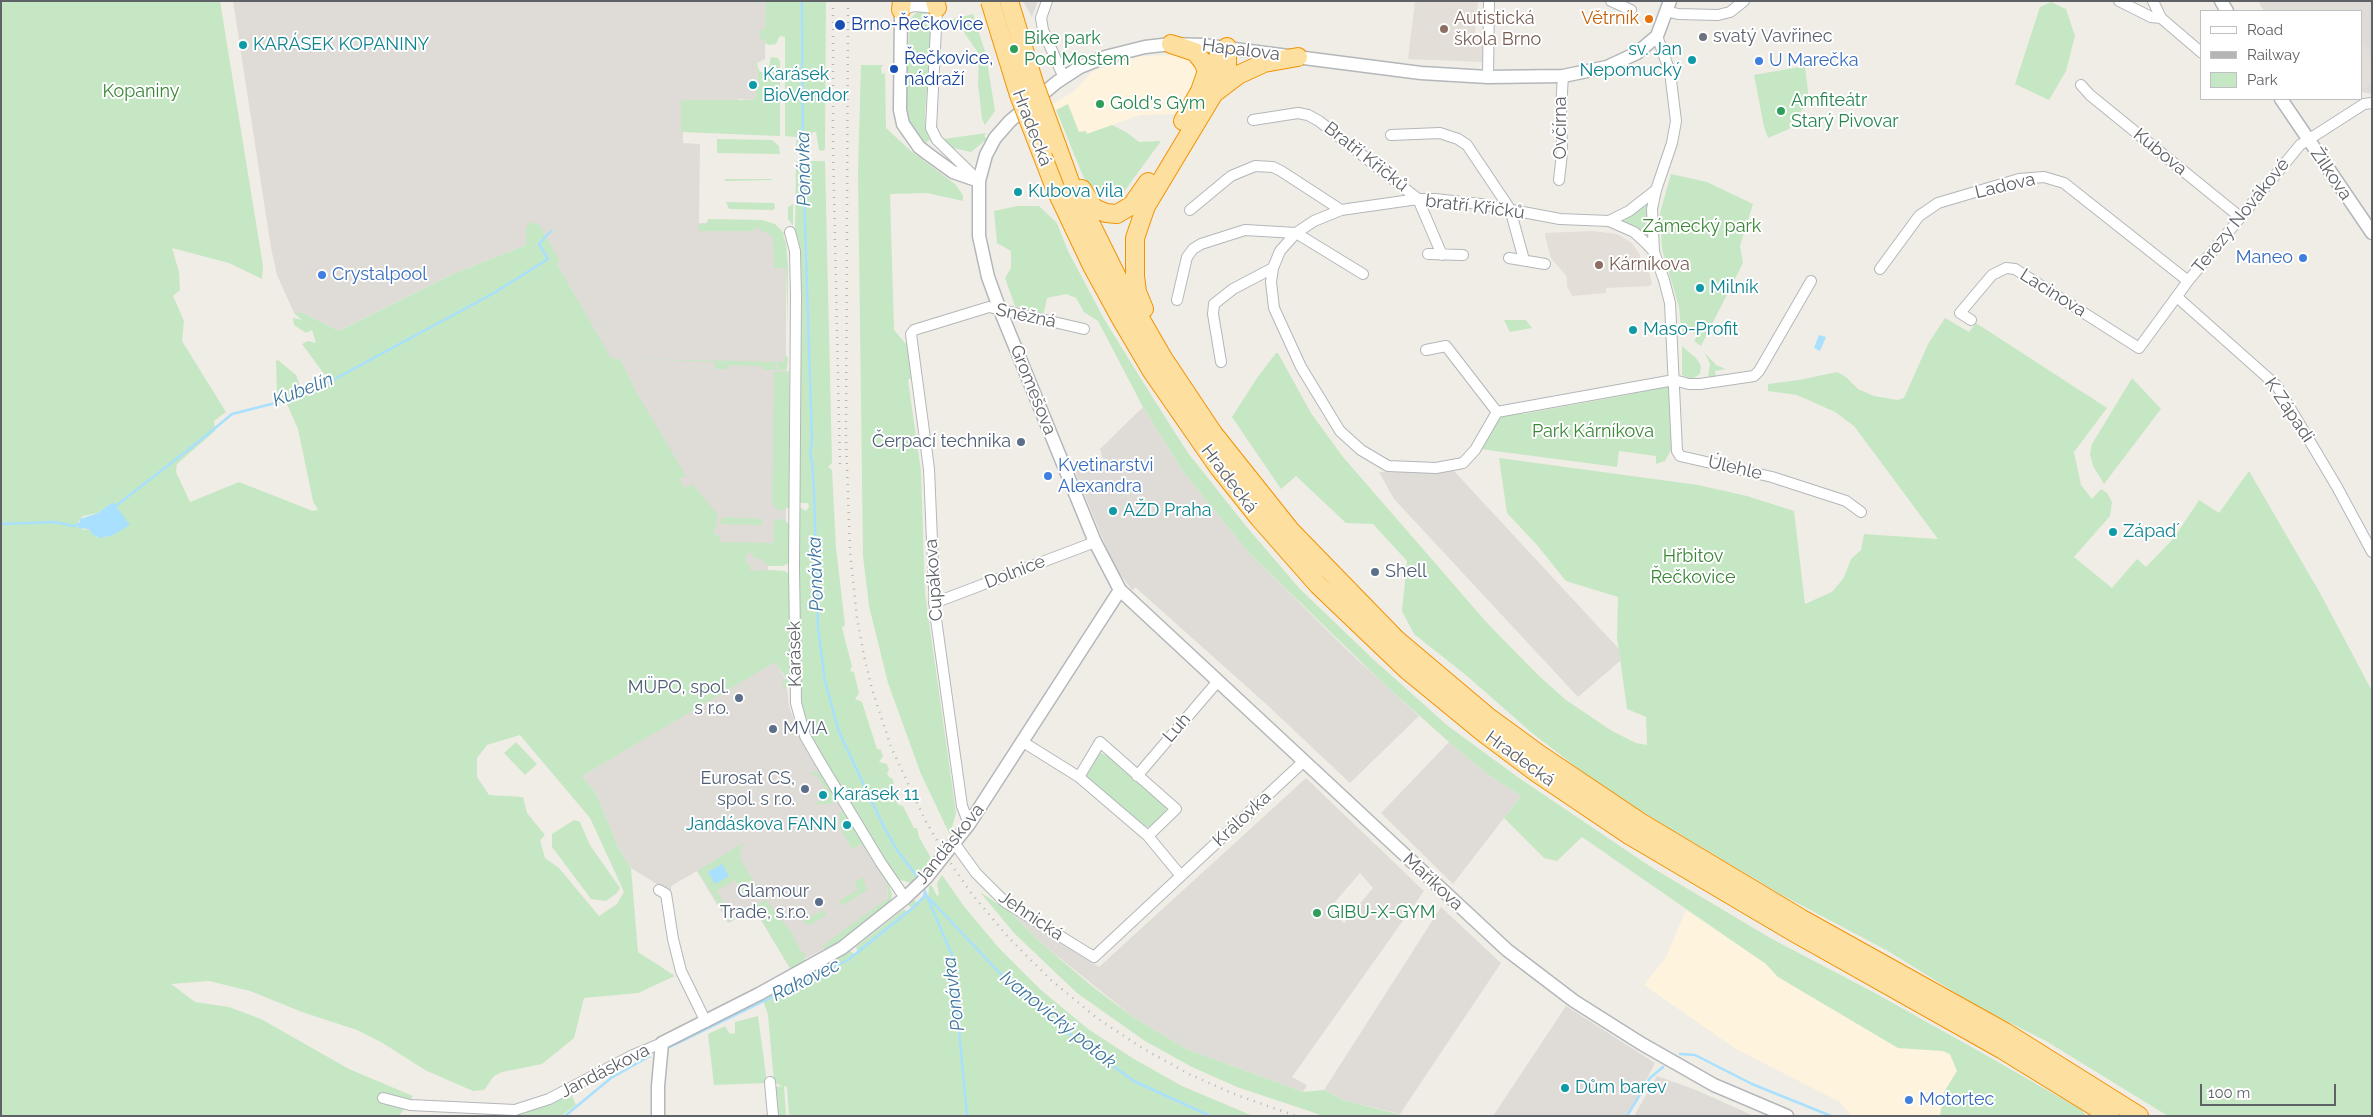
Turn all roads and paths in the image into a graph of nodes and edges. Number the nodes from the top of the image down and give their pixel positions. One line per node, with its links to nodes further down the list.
1 (990, 1): 32 (highway, Hradecká, bridge)
2 (1009, 1): 32 (highway, Hradecká, bridge)
3 (1046, 1): 22 (street)
4 (1489, 1): 21 (street)
5 (1611, 1): 12 (street)
6 (1744, 1): 11 (street)
7 (2119, 1): 13 (street)
8 (2152, 1): 13 (street)
9 (936, 4): 10 (street); 31 (street)
10 (901, 6): 31 (street)
11 (1668, 6): 14 (street)
12 (1631, 10)
13 (2161, 18): 17 (street)
14 (1658, 36): 20 (street, Hapalova); 33 (street)
15 (1171, 44): 16 (street, Hapalova); 19 (highway); 22 (street, Hapalova)
16 (1227, 47): 18 (street, Hapalova); 19 (highway); 24 (highway)
17 (2200, 51)
18 (1298, 57): 21 (street, Hapalova); 24 (highway)
19 (1207, 71): 32 (highway)
20 (1563, 76): 21 (street, Hapalova); 30 (street, Ovčírna)
21 (1488, 77)
22 (1064, 78): 31 (street, Hapalova)
23 (2081, 85): 38 (street, Kubova)
24 (1214, 92): 62 (highway)
25 (2281, 100): 29 (street)
26 (2372, 103): 29 (street, Terezy Novákové)
27 (1253, 120): 34 (street, Bratří Křičků)
28 (1391, 135): 35 (street, Bratří Křičků)
29 (2308, 140): 38 (street, Terezy Novákové); 42 (street, Žilkova)
30 (1559, 180)
31 (979, 181): 57 (street, Gromešova)
32 (1068, 183): 62 (highway, Hradecká); 86 (highway, Hradecká)
33 (1656, 190): 39 (street); 43 (street)
34 (1418, 199): 35 (street, bratří Křičků); 37 (street, bratří Křičků); 45 (street, Bratří Křičků)
35 (1510, 209): 39 (street, bratří Křičků); 48 (street, Bratří Křičků)
36 (1190, 210): 37 (street)
37 (1341, 210): 41 (street, bratří Křičků)
38 (2240, 217): 54 (street, Terezy Novákové)
39 (1608, 220): 43 (street)
40 (790, 232): 81 (street, Karásek)
41 (1296, 232): 50 (street, bratří Křičků); 52 (street); 56 (street)
42 (2372, 233)
43 (1654, 252): 64 (street)
44 (1428, 254): 45 (street)
45 (1442, 255): 46 (street)
46 (1463, 255)
47 (1509, 258): 48 (street)
48 (1524, 260): 49 (street)
49 (1545, 264)
50 (1273, 268): 63 (street); 65 (street, bratří Křičků)
51 (1880, 269): 54 (street, Ladova)
52 (1363, 274)
53 (1811, 281): 64 (street)
54 (2188, 281): 55 (street, Terezy Novákové)
55 (2177, 297): 58 (street, Lacinova); 68 (street, K Západi)
56 (1177, 300)
57 (1000, 310): 59 (street, Sněžná); 60 (street, Sněžná); 67 (street, Gromešova)
58 (1970, 320)
59 (1084, 329)
60 (911, 334): 70 (street, Cupákova)
61 (1426, 350): 65 (street)
62 (1163, 358): 93 (highway, Hradecká)
63 (1221, 362)
64 (1674, 380): 65 (street); 66 (street, Úlehle)
65 (1497, 412)
66 (1861, 512)
67 (1095, 542): 69 (street, Gromešova); 70 (street, Dolnice)
68 (2372, 552)
69 (1120, 590): 71 (street, Maříkova); 72 (street, Jandáskova)
70 (934, 603): 76 (street, Cupákova)
71 (1218, 681): 73 (street, Maříkova); 74 (street, Luh)
72 (1023, 742): 75 (street); 76 (street, Jandáskova)
73 (1303, 762): 79 (street, Královka); 90 (street, Maříkova)
74 (1137, 776): 75 (street); 77 (street)
75 (1079, 777): 77 (street)
76 (969, 824): 78 (street, Jandáskova)
77 (1148, 836): 79 (street)
78 (955, 844): 81 (street, Jandáskova); 82 (street, Jehnická)
79 (1181, 876): 82 (street, Královka)
80 (660, 890): 83 (street)
81 (905, 898): 83 (street, Jandáskova)
82 (1094, 958)
83 (706, 1022): 84 (street, Jandáskova)
84 (662, 1043): 87 (street, Jandáskova); 88 (street)
85 (770, 1082): 89 (street)
86 (2066, 1088): 91 (highway); 92 (highway)
87 (383, 1098)
88 (658, 1116)
89 (773, 1116)
90 (1787, 1116)
91 (2097, 1116)
92 (2110, 1116)
93 (2139, 1116)

